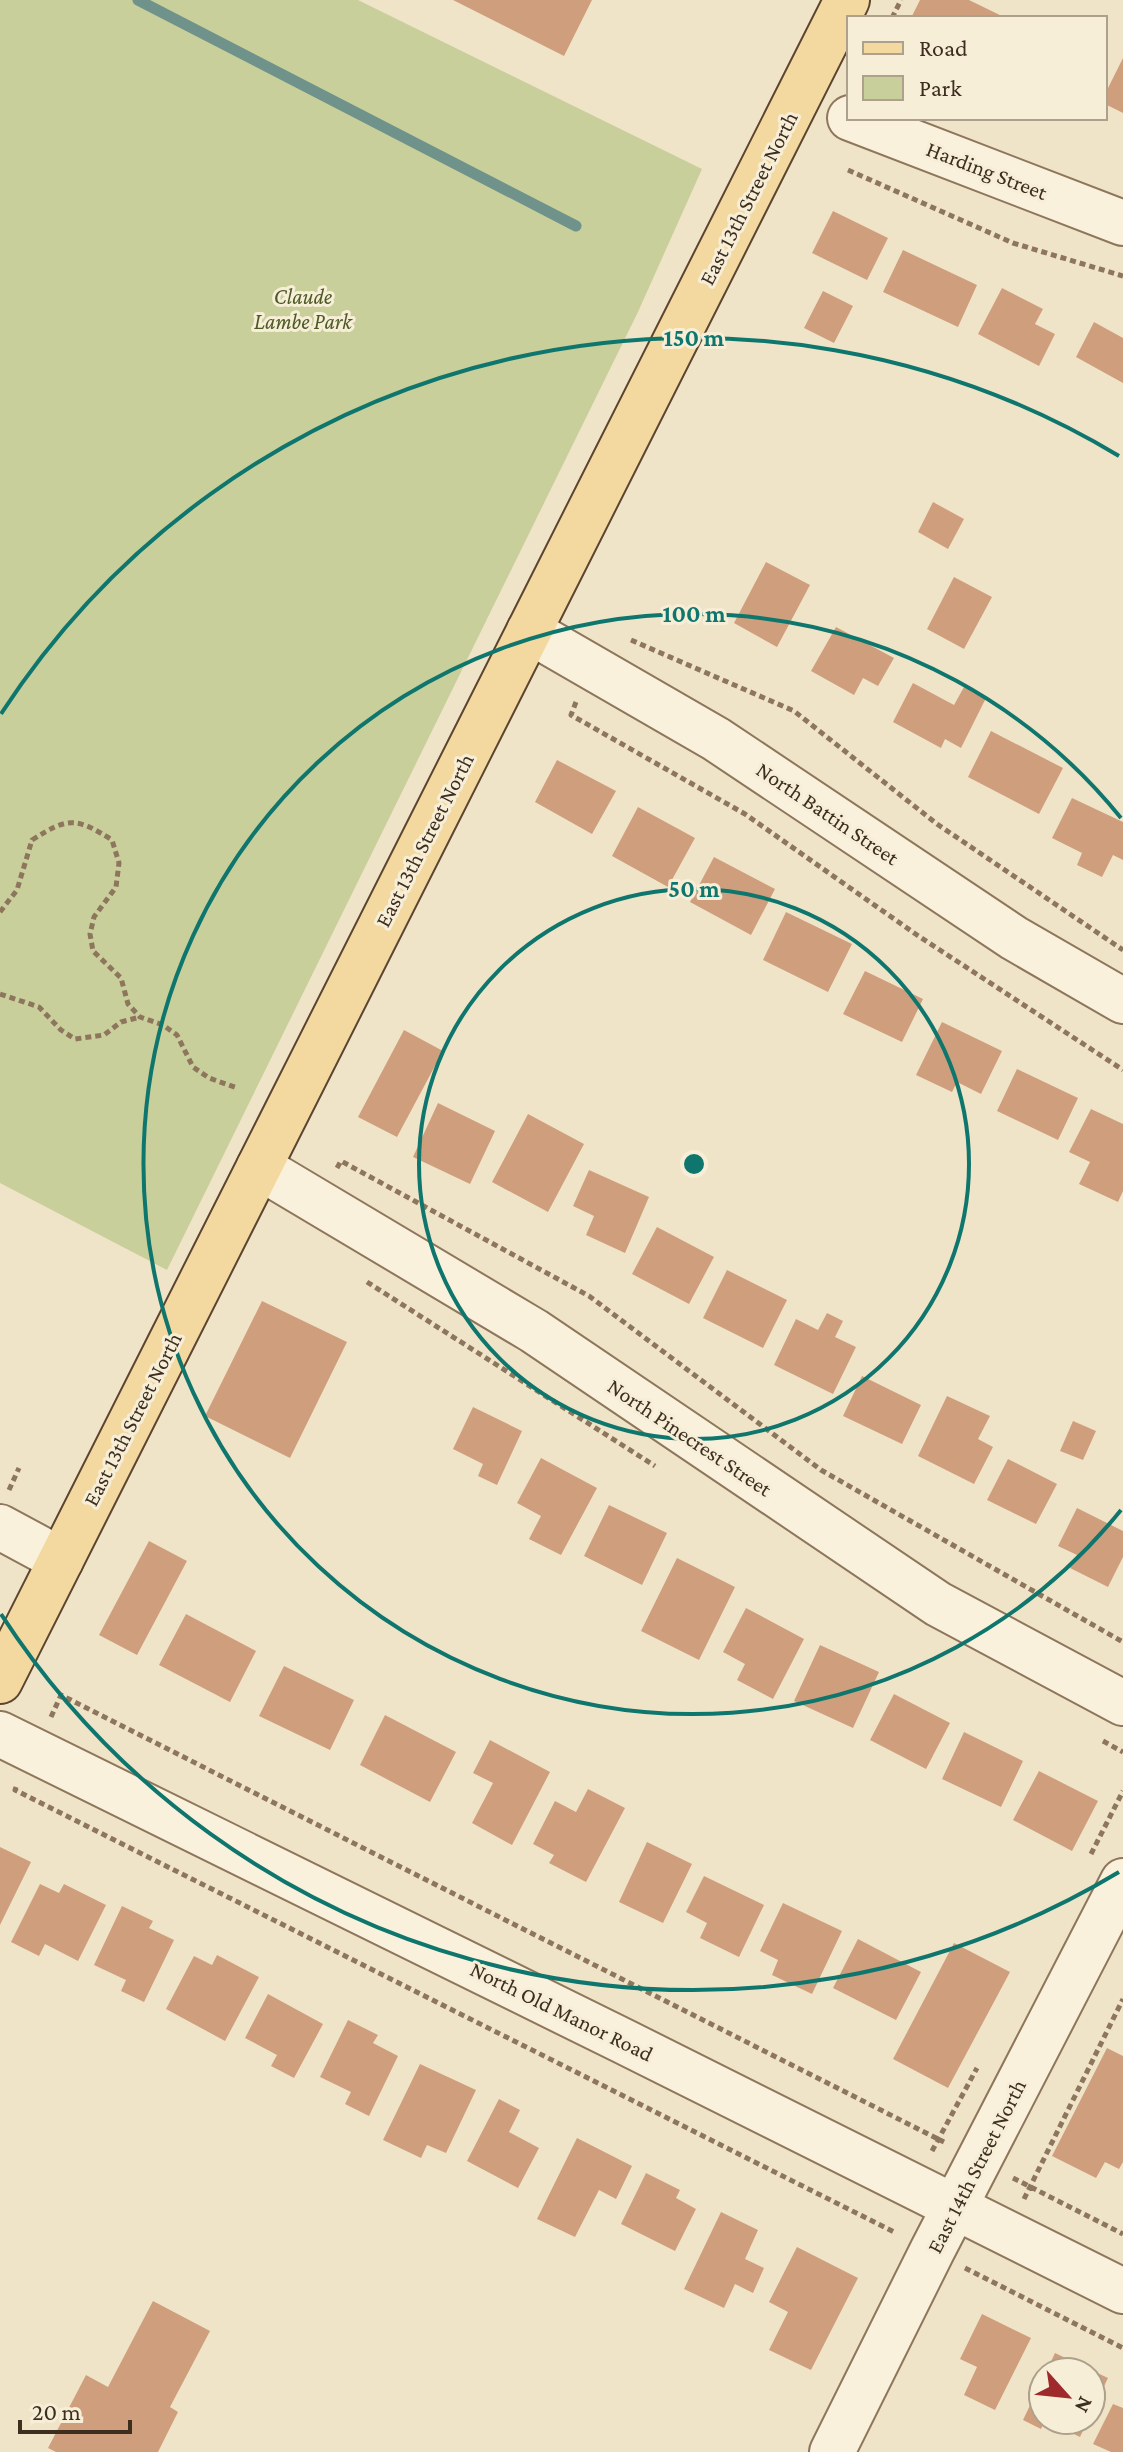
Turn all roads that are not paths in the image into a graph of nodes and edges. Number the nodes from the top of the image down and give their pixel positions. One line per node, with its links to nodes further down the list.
1 (847, 0): 2 (main road, East 13th Street North)
2 (798, 98): 3 (street, Harding Street); 6 (main road, East 13th Street North)
3 (847, 117)
4 (855, 120): 5 (street, Harding Street)
5 (1123, 223)
6 (529, 631): 7 (street, North Battin Street); 8 (main road, East 13th Street North)
7 (1123, 1001)
8 (259, 1167): 10 (main road, East 13th Street North); 12 (street, North Pinecrest Street)
9 (0, 1527): 10 (street)
10 (61, 1560): 11 (main road, East 13th Street North)
11 (0, 1681)
12 (1123, 1703)
13 (0, 1734): 15 (street, North Old Manor Road)
14 (1123, 1881): 15 (street, East 14th Street North)
15 (955, 2207): 16 (street, North Old Manor Road); 17 (street, East 14th Street North)
16 (1123, 2291)
17 (832, 2452)

